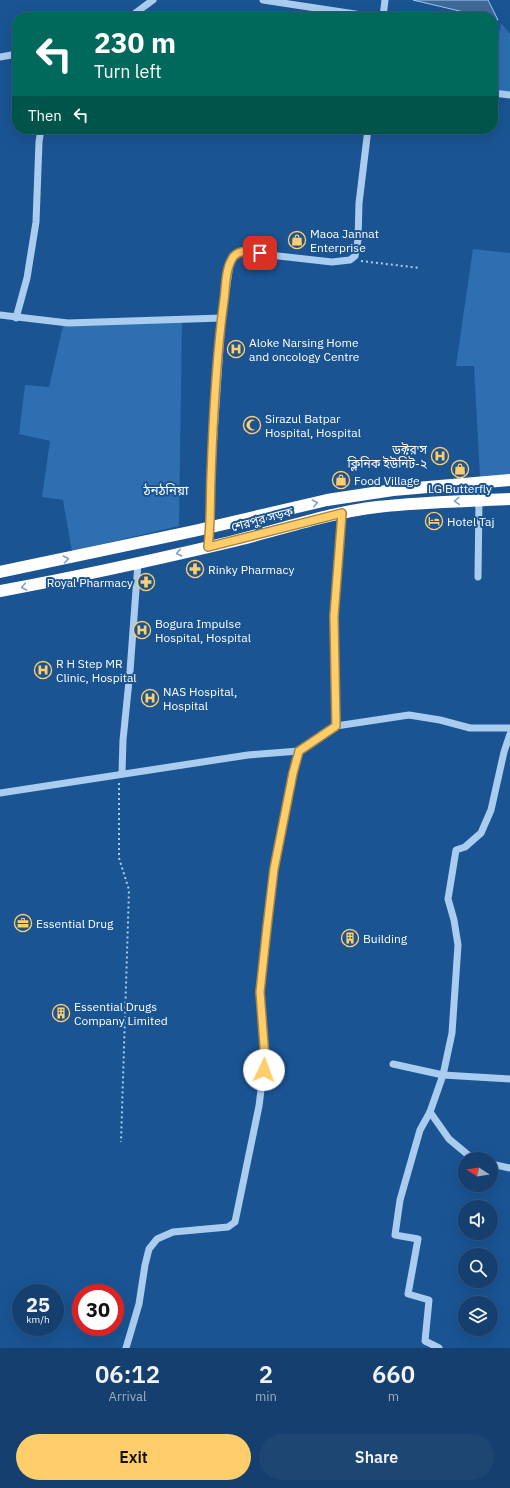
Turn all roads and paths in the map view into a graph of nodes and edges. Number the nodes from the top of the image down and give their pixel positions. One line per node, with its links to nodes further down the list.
1 (153, 0): 4 (street)
2 (263, 0): 5 (street)
3 (385, 0): 6 (street)
4 (137, 12)
5 (342, 12)
6 (384, 12)
7 (12, 55): 8 (street)
8 (0, 57)
9 (498, 94): 10 (street)
10 (510, 95)
11 (40, 134): 16 (street)
12 (367, 134): 13 (street)
13 (350, 260): 14 (path); 17 (street)
14 (420, 268)
15 (0, 315): 16 (street)
16 (16, 318): 17 (street)
17 (222, 318): 22 (street)
18 (510, 480): 22 (highway, শেরপুর সড়ক, one-way to 18)
19 (510, 499): 20 (highway, শেরপুর সড়ক)
20 (479, 500): 21 (highway, শেরপুর সড়ক, one-way to 21); 26 (street)
21 (342, 513): 23 (highway, শেরপুর সড়ক); 28 (street)
22 (210, 527): 23 (street); 25 (highway, শেরপুর সড়ক, one-way to 22)
23 (208, 547): 24 (highway, শেরপুর সড়ক, one-way to 24)
24 (138, 563): 27 (highway, শেরপুর সড়ক, one-way to 27); 32 (street)
25 (0, 572)
26 (478, 577)
27 (0, 591)
28 (336, 726): 29 (street); 31 (street)
29 (510, 728)
30 (510, 734): 35 (street)
31 (299, 751): 32 (street); 42 (street)
32 (120, 774): 33 (street); 38 (path)
33 (0, 793)
34 (393, 1064): 35 (street)
35 (443, 1075): 36 (street); 37 (street)
36 (510, 1079)
37 (430, 1112): 39 (street); 43 (street)
38 (121, 1142)
39 (465, 1152)
40 (498, 1165): 41 (street)
41 (510, 1168)
42 (126, 1348)
43 (439, 1348)

